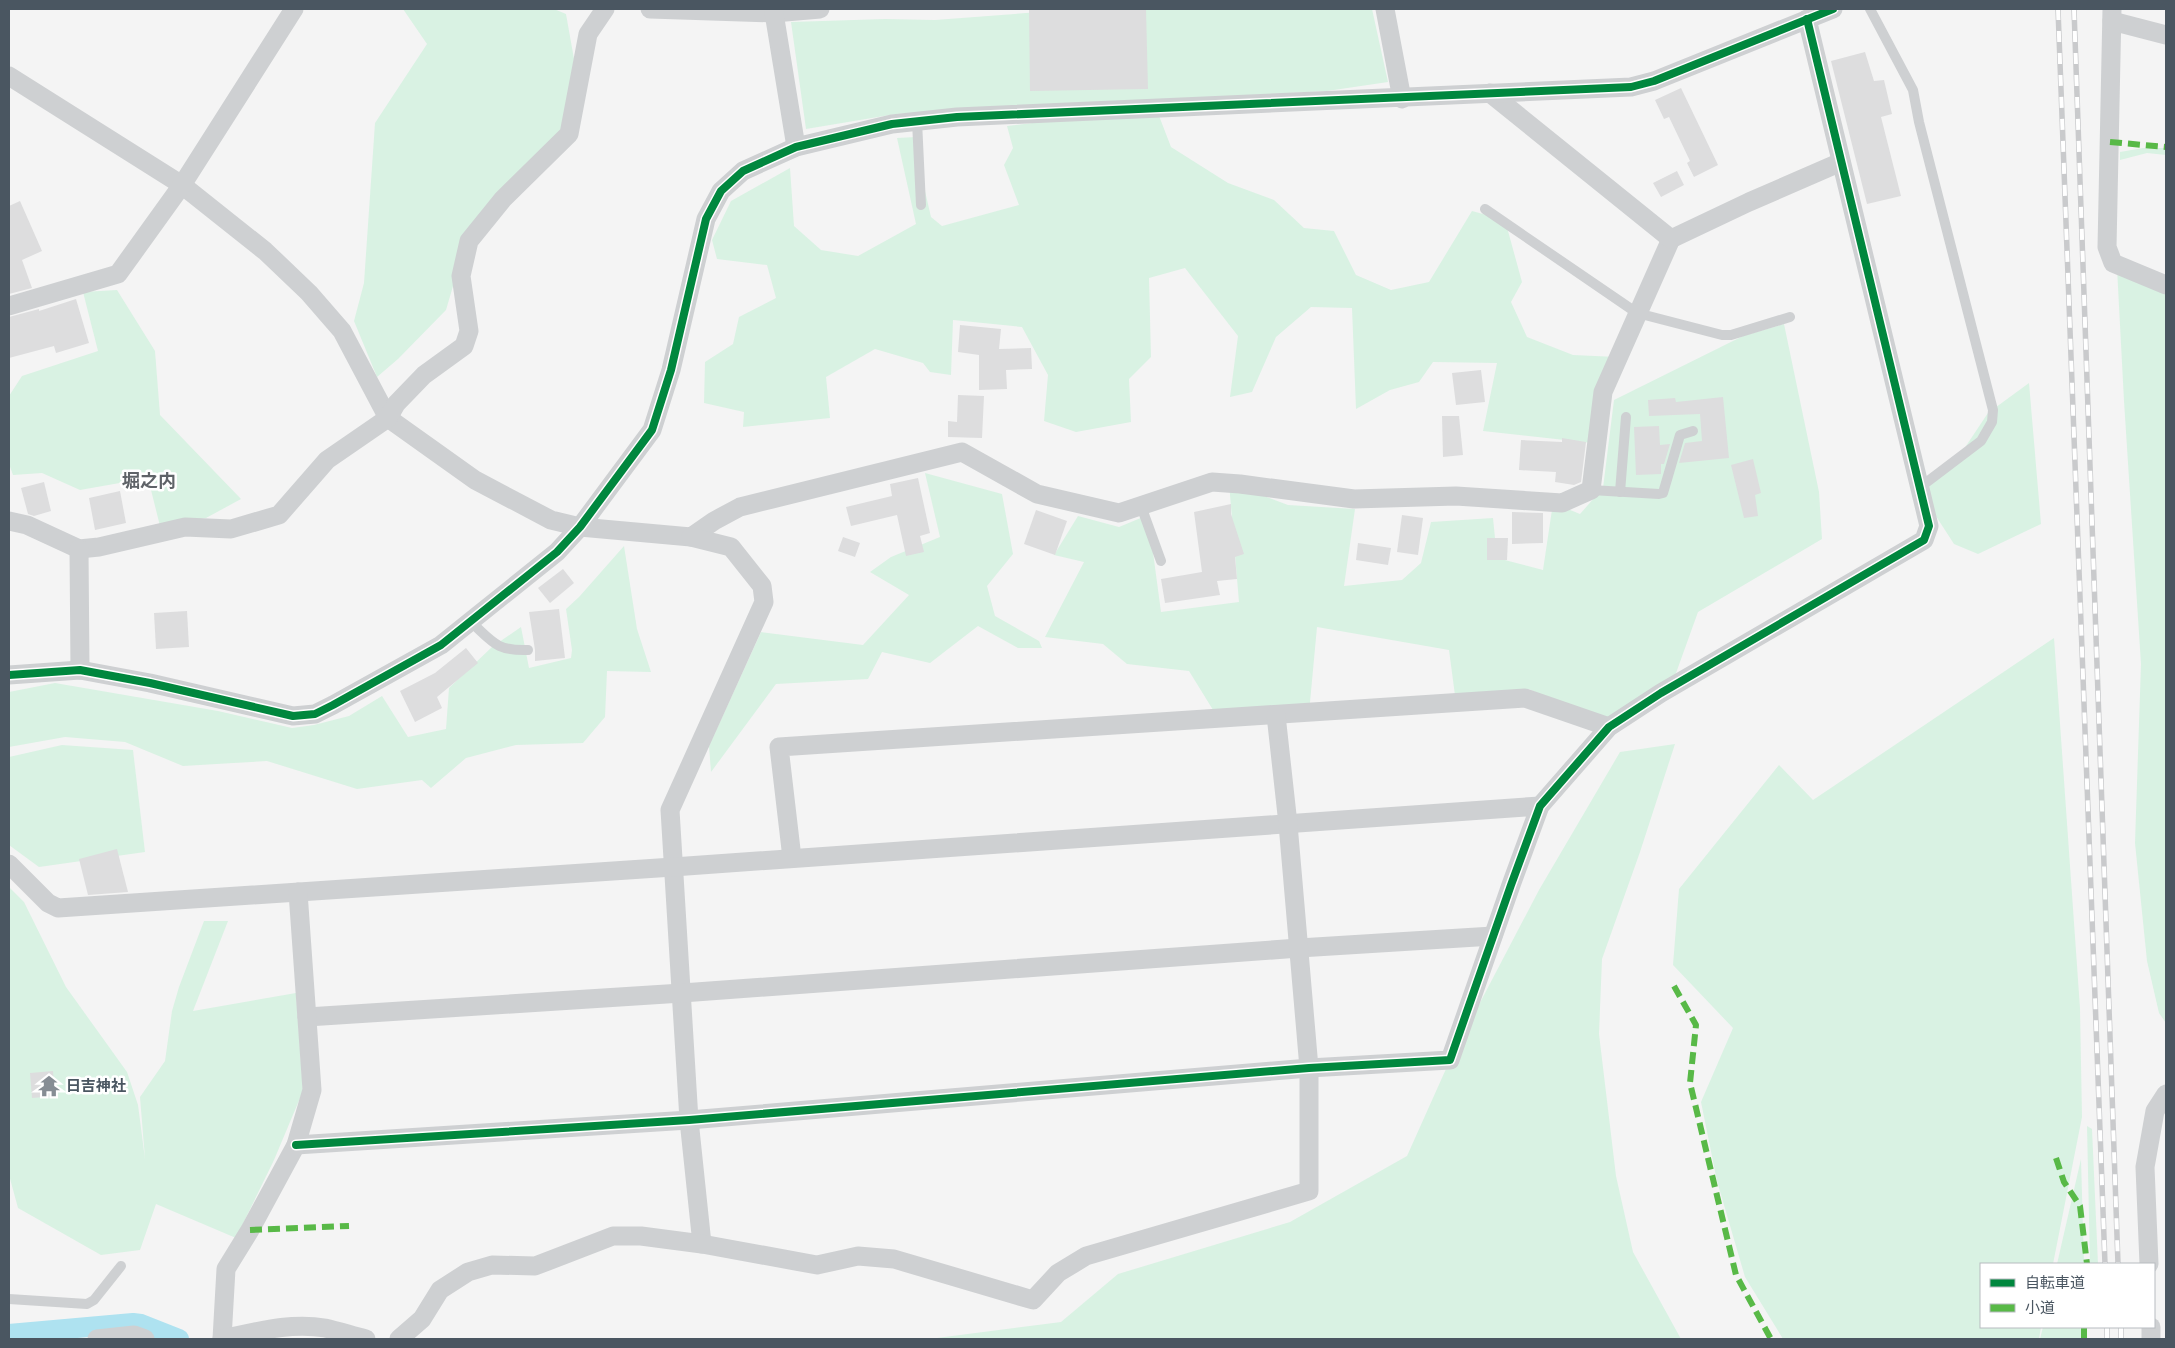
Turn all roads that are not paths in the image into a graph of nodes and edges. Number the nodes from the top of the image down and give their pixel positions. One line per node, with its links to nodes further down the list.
1 (294, 9): 18 (street)
2 (605, 9): 27 (street)
3 (650, 9): 8 (street)
4 (820, 9): 8 (street)
5 (1385, 9): 14 (street)
6 (1833, 9): 10 (street)
7 (1870, 9): 29 (lane)
8 (774, 14): 16 (street)
9 (2112, 15): 11 (street); 22 (street)
10 (1807, 19): 13 (street); 17 (street)
11 (2166, 34)
12 (9, 76): 18 (street)
13 (1490, 93): 14 (street); 21 (street)
14 (1402, 99): 15 (street)
15 (916, 121): 16 (street); 19 (lane)
16 (796, 147): 34 (street)
17 (1841, 162): 21 (street); 29 (street)
18 (182, 185): 23 (street); 27 (street)
19 (921, 205)
20 (1484, 209): 24 (lane)
21 (1671, 239): 24 (street)
22 (2166, 285)
23 (9, 306)
24 (1637, 313): 25 (lane); 30 (street)
25 (1790, 317)
26 (1626, 416): 31 (lane)
27 (388, 418): 34 (street); 36 (street)
28 (1693, 432): 31 (lane)
29 (1919, 488): 43 (street)
30 (1591, 490): 31 (lane); 32 (street)
31 (1620, 492)
32 (1141, 506): 35 (street); 37 (lane)
33 (9, 521): 36 (street)
34 (580, 527): 35 (street); 38 (street)
35 (692, 537): 48 (street)
36 (79, 549): 40 (street)
37 (1161, 561)
38 (471, 622): 39 (lane); 40 (street)
39 (528, 650)
40 (80, 670): 41 (street)
41 (9, 675)
42 (1276, 714): 43 (street); 45 (street); 46 (street)
43 (1609, 727): 44 (street)
44 (1540, 806): 45 (street); 50 (street)
45 (1288, 824): 46 (street); 51 (street)
46 (792, 858): 48 (street)
47 (9, 864): 49 (street)
48 (673, 867): 49 (street); 52 (street)
49 (298, 892): 53 (street)
50 (1493, 936): 51 (street); 54 (street)
51 (1299, 948): 52 (street); 54 (street)
52 (682, 993): 53 (street); 56 (street)
53 (307, 1017): 57 (street)
54 (1309, 1068): 56 (street); 58 (street)
55 (2166, 1094): 59 (street)
56 (689, 1120): 57 (street); 58 (street)
57 (296, 1145): 64 (street)
58 (702, 1244): 66 (street)
59 (2149, 1263)
60 (121, 1266): 61 (lane)
61 (9, 1298)
62 (97, 1339): 63 (street)
63 (145, 1339)
64 (222, 1339): 65 (street)
65 (366, 1339)
66 (399, 1339)

